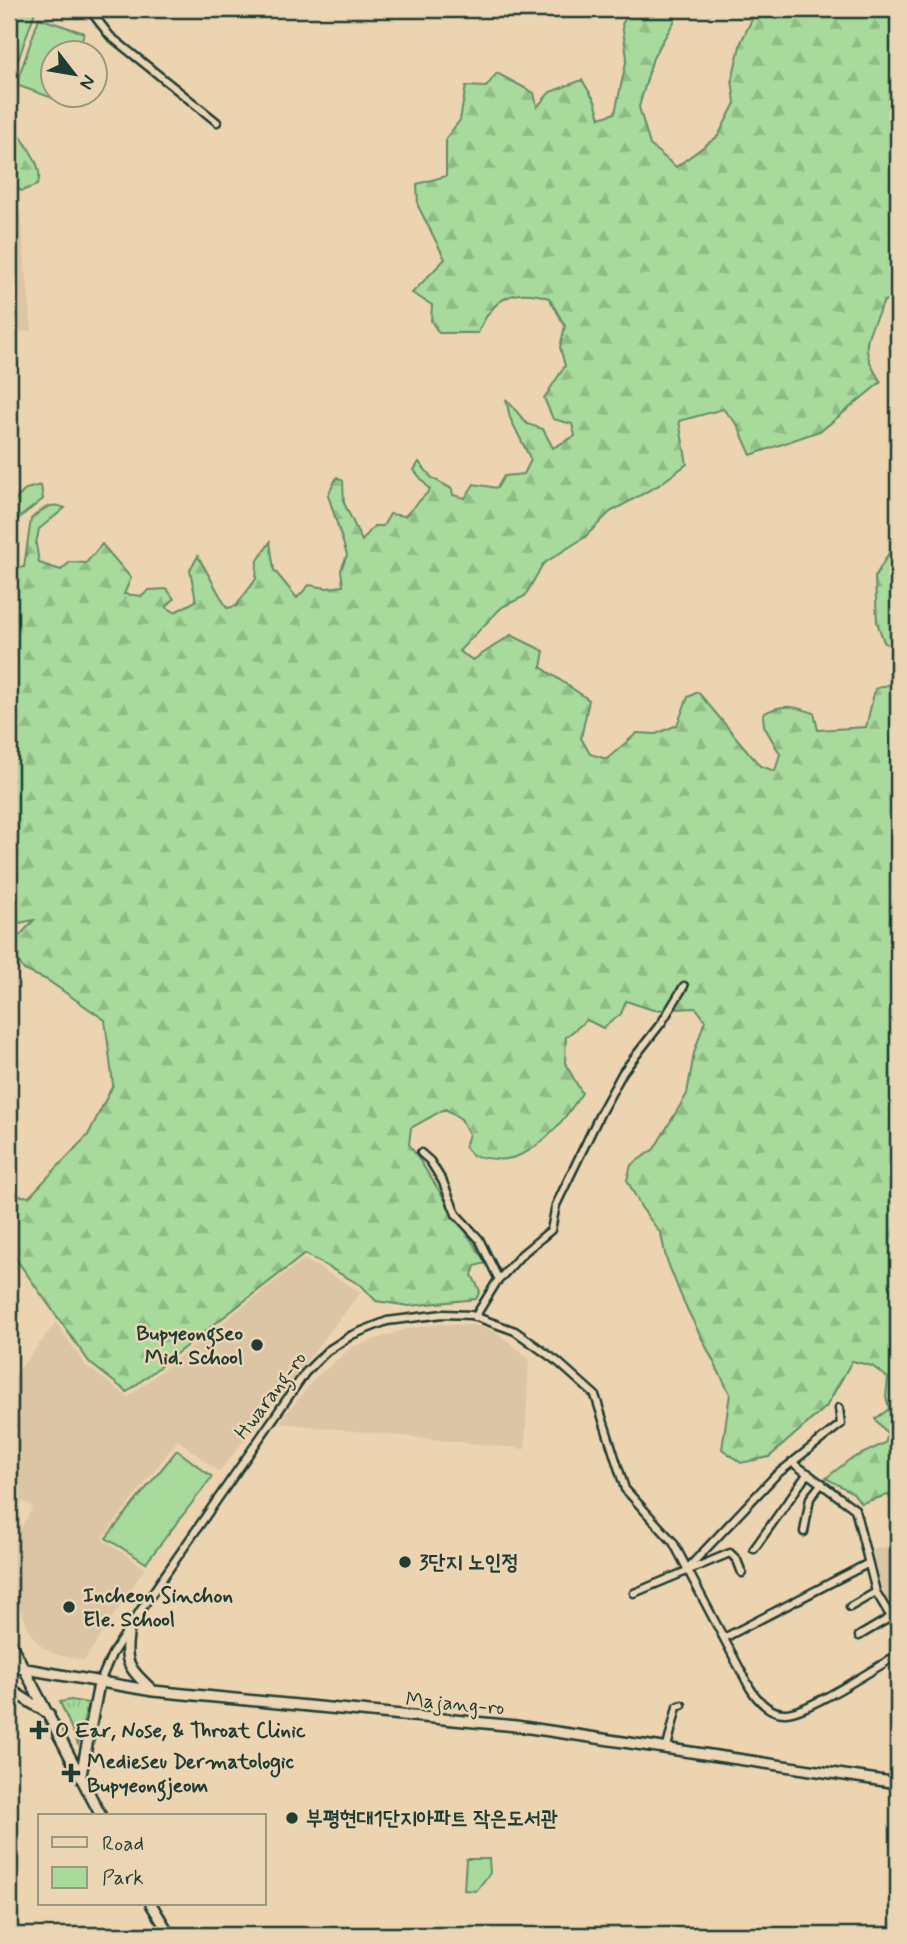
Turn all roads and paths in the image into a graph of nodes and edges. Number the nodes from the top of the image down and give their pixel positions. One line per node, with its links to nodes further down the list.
1 (89, 9): 2 (street)
2 (217, 122)
3 (684, 986): 5 (street)
4 (421, 1153): 5 (street)
5 (499, 1280): 6 (street)
6 (475, 1317): 14 (street, Hwarang-ro); 20 (street, Hwarang-ro)
7 (839, 1408): 8 (street)
8 (792, 1462): 9 (street); 14 (street)
9 (808, 1473): 10 (street); 12 (street)
10 (822, 1483): 11 (street); 13 (street)
11 (804, 1532)
12 (754, 1549)
13 (867, 1564): 16 (street); 23 (street)
14 (687, 1569): 15 (street); 17 (street); 23 (street, Hwarang-ro)
15 (742, 1573)
16 (876, 1592): 18 (street); 19 (street)
17 (634, 1593)
18 (850, 1607)
19 (891, 1617): 21 (street); 22 (street)
20 (129, 1629): 28 (street, Hwarang-ro); 30 (main road)
21 (898, 1629)
22 (859, 1636)
23 (724, 1639): 25 (street, Hwarang-ro)
24 (9, 1640): 27 (main road)
25 (898, 1655)
26 (9, 1666): 27 (main road, Majang-ro)
27 (27, 1671): 28 (main road, Majang-ro); 32 (main road)
28 (99, 1684): 30 (main road, Majang-ro); 34 (main road)
29 (9, 1689): 32 (main road)
30 (153, 1691): 33 (main road, Majang-ro)
31 (682, 1705): 33 (street)
32 (50, 1715): 34 (main road)
33 (667, 1747): 35 (main road, Majang-ro)
34 (81, 1775): 36 (main road)
35 (898, 1783)
36 (100, 1814)
37 (152, 1906): 38 (main road)
38 (170, 1935)

